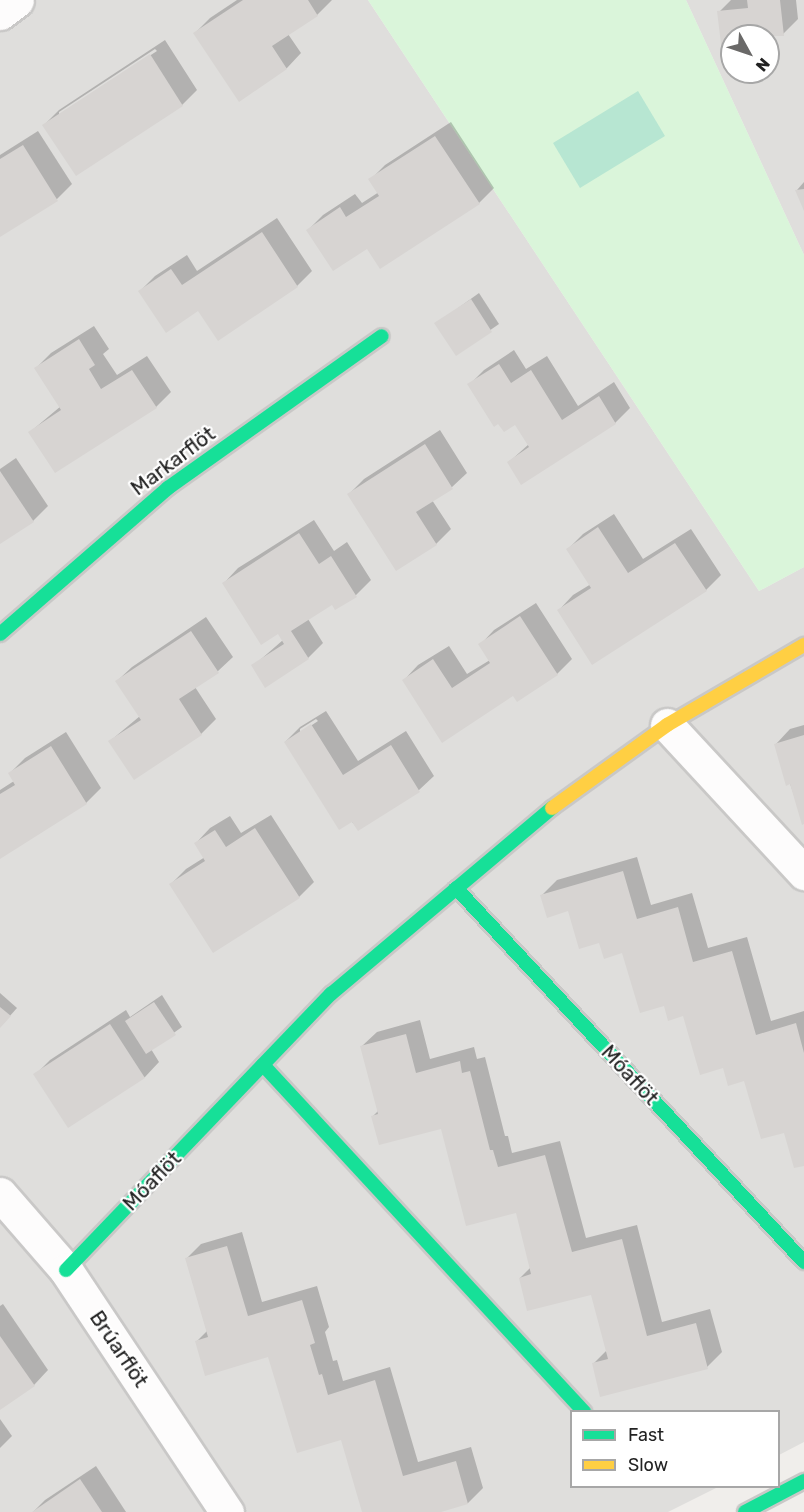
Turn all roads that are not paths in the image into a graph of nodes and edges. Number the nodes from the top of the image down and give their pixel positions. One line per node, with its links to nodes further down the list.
1 (17, 0): 2 (street)
2 (0, 13)
3 (382, 336): 4 (street, Markarflöt)
4 (0, 634)
5 (804, 645): 6 (street, Móaflöt)
6 (667, 725): 7 (street); 8 (street, Móaflöt)
7 (804, 873)
8 (456, 888): 9 (street, Móaflöt); 11 (street, Móaflöt)
9 (263, 1065): 12 (street, Móaflöt); 13 (street)
10 (0, 1194): 12 (street, Brúarflöt)
11 (804, 1262)
12 (66, 1270): 15 (street, Brúarflöt)
13 (583, 1410)
14 (804, 1481): 16 (street)
15 (227, 1512)
16 (745, 1512)

